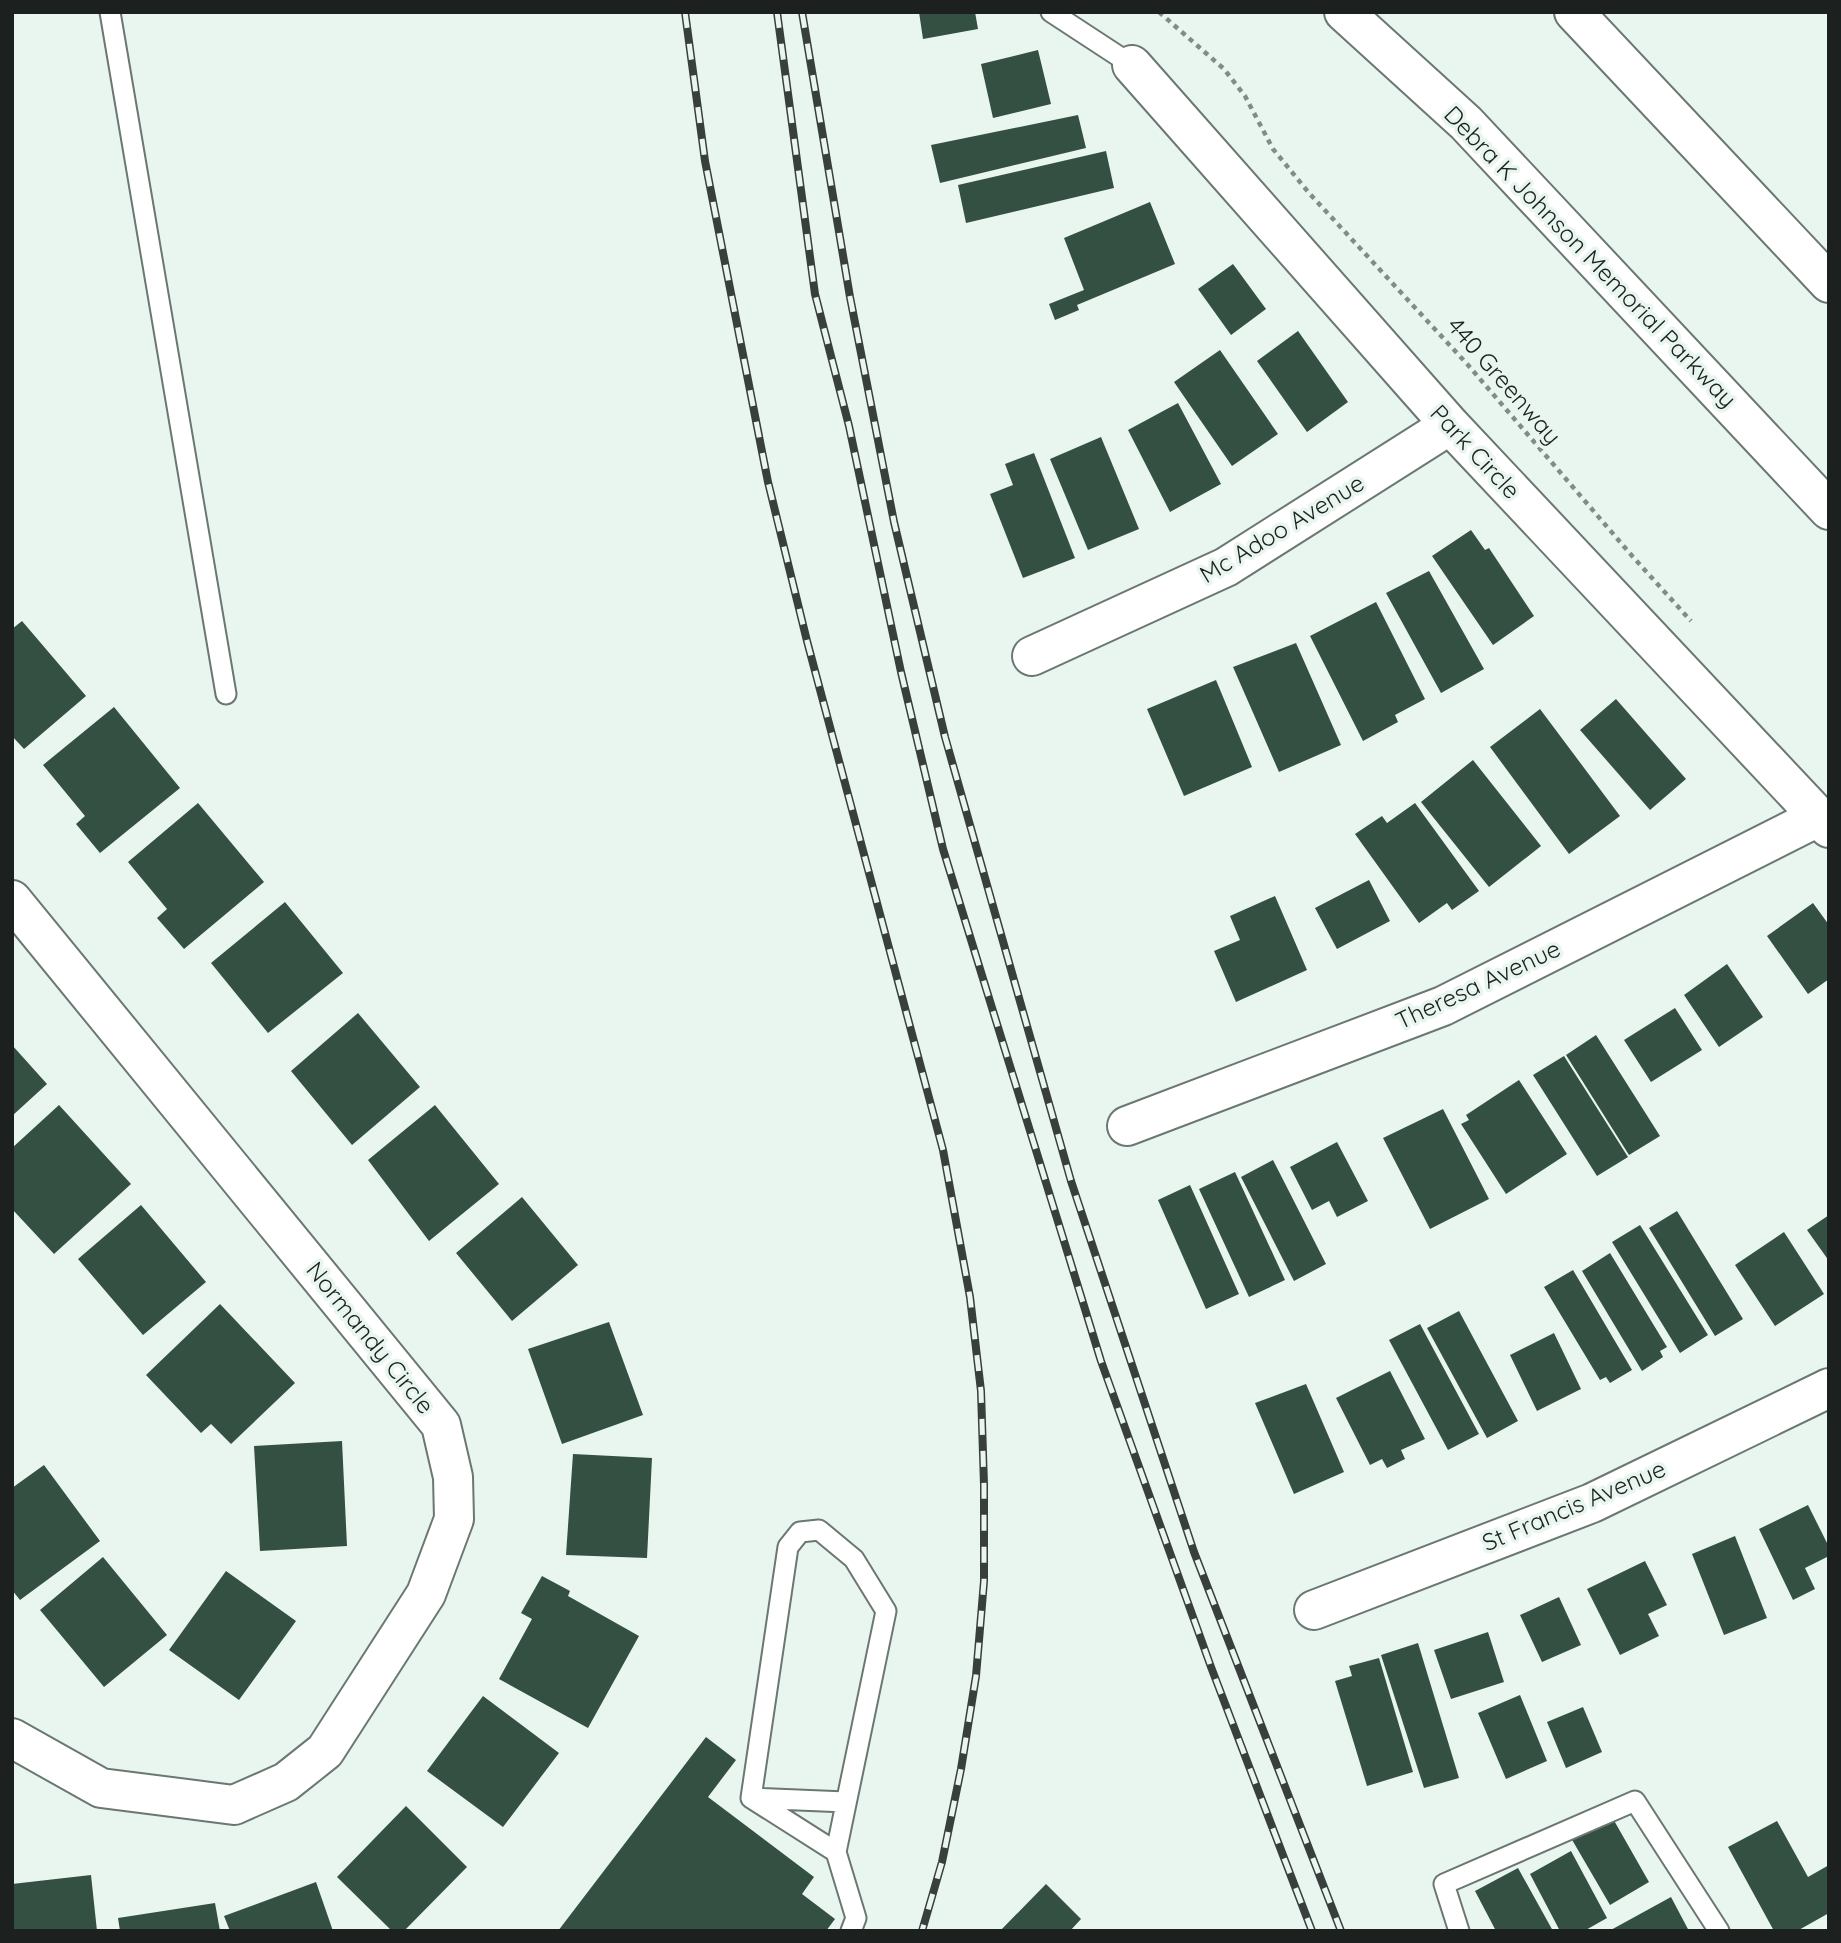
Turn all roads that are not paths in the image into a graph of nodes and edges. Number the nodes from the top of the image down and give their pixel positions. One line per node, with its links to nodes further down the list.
1 (110, 12): 10 (lane)
2 (1052, 12): 5 (lane)
3 (1345, 12): 8 (main road, Debra K Johnson Memorial Parkway)
4 (1574, 12): 6 (main road)
5 (1132, 65): 7 (main road, Park Circle)
6 (1829, 283)
7 (1450, 425): 9 (main road, Mc Adoo Avenue); 11 (main road, Park Circle)
8 (1829, 510)
9 (1032, 656)
10 (226, 694)
11 (1824, 823): 13 (main road, Theresa Avenue)
12 (12, 900): 16 (main road, Normandy Circle)
13 (1127, 1126)
14 (1829, 1388): 15 (main road, St Francis Avenue)
15 (1314, 1610)
16 (12, 1738)
17 (751, 1798): 18 (lane); 18 (lane); 19 (lane)
18 (846, 1801): 19 (lane)
19 (836, 1852): 20 (lane)
20 (851, 1931)
21 (1460, 1931): 22 (lane)
22 (1719, 1931)

